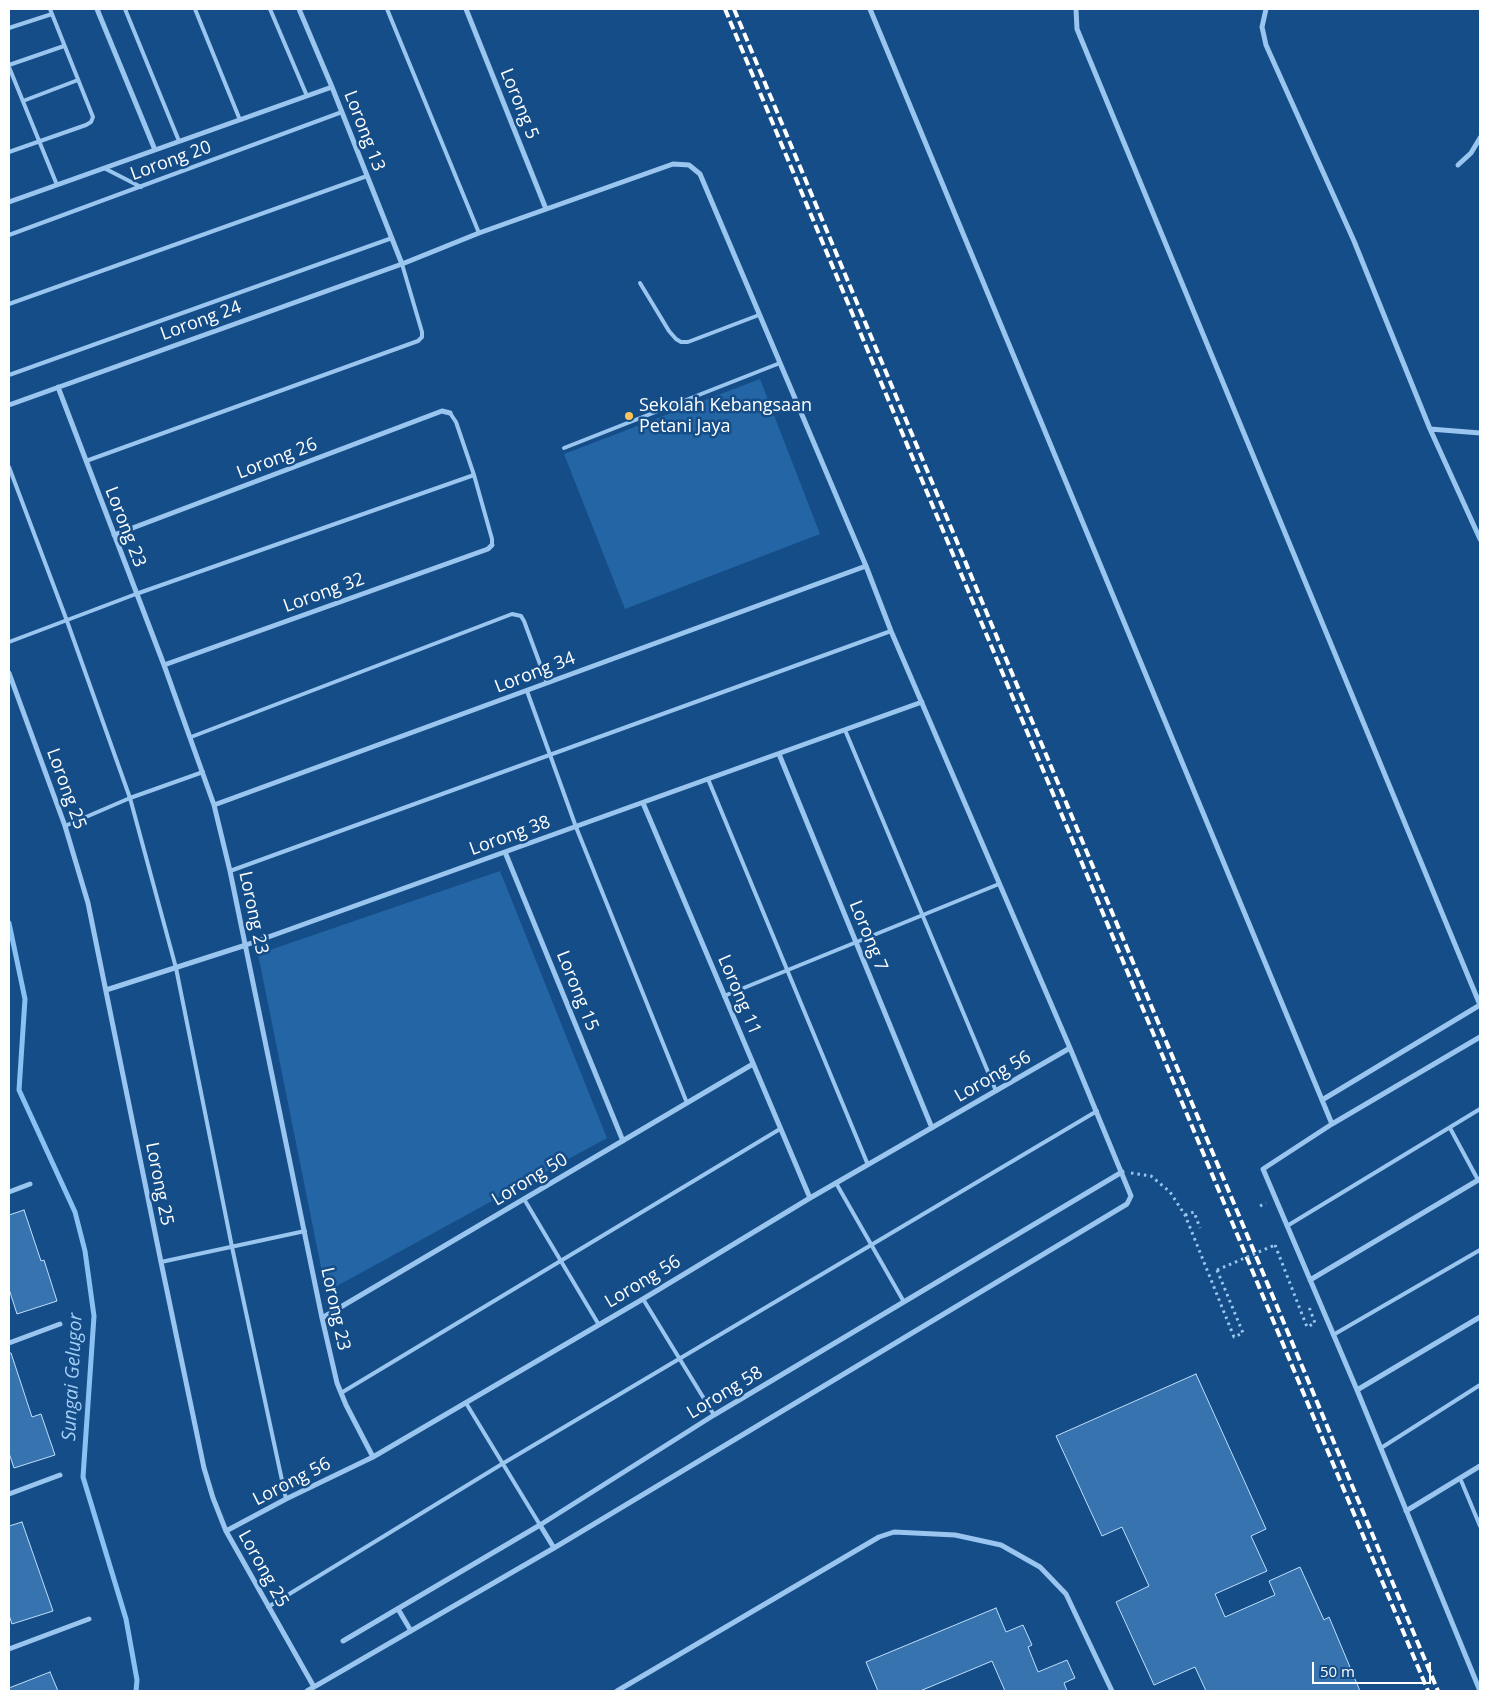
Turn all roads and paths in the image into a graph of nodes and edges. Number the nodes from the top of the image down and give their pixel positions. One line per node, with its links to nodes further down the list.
1 (50, 9): 12 (lane)
2 (97, 9): 25 (street)
3 (124, 9): 24 (lane)
4 (195, 9): 21 (lane)
5 (270, 9): 18 (lane)
6 (298, 9): 17 (street, Lorong 13)
7 (387, 9): 34 (lane)
8 (466, 9): 33 (street, Lorong 5)
9 (870, 9): 90 (street)
10 (1076, 9): 90 (street)
11 (1266, 9): 46 (street)
12 (52, 14): 13 (lane); 14 (lane)
13 (9, 28)
14 (64, 46): 15 (lane); 16 (lane)
15 (9, 66): 19 (lane)
16 (78, 80): 19 (lane); 23 (lane)
17 (332, 87): 18 (street, Lorong 20); 20 (street, Lorong 13)
18 (307, 96): 21 (street, Lorong 20)
19 (23, 101): 23 (lane)
20 (342, 112): 29 (street, Lorong 13); 31 (lane, Lorong 20)
21 (240, 120): 24 (street, Lorong 20)
22 (1480, 138): 27 (street)
23 (39, 140): 26 (lane); 30 (lane)
24 (179, 141): 25 (street, Lorong 20)
25 (155, 150): 28 (street, Lorong 20)
26 (9, 152)
27 (1458, 165)
28 (104, 168): 30 (street, Lorong 20); 31 (lane)
29 (367, 176): 36 (street, Lorong 13); 39 (lane)
30 (56, 185): 32 (street, Lorong 20)
31 (141, 187): 35 (lane, Lorong 20)
32 (9, 202)
33 (546, 209): 34 (street, Lorong 24); 40 (street, Lorong 24)
34 (479, 233): 37 (street, Lorong 24)
35 (9, 235)
36 (392, 238): 37 (street, Lorong 13); 42 (lane, Lorong 24)
37 (402, 264): 43 (street, Lorong 24); 49 (lane)
38 (640, 283): 40 (lane)
39 (9, 304)
40 (759, 315): 41 (street, Lorong 24)
41 (780, 363): 48 (lane); 55 (street, Lorong 24)
42 (9, 375)
43 (58, 387): 44 (street, Lorong 24); 49 (street, Lorong 23)
44 (9, 405)
45 (450, 414): 51 (lane); 52 (street, Lorong 26)
46 (1430, 429): 47 (street); 53 (street)
47 (1480, 432)
48 (564, 448)
49 (86, 461): 52 (street, Lorong 23)
50 (9, 467): 57 (lane)
51 (474, 475): 54 (lane); 56 (lane)
52 (114, 535): 56 (street, Lorong 23)
53 (1480, 540)
54 (492, 545): 60 (street, Lorong 32)
55 (866, 566): 58 (street, Lorong 24); 62 (street, Lorong 34)
56 (136, 594): 57 (lane); 60 (street, Lorong 23)
57 (67, 621): 59 (lane); 71 (lane)
58 (891, 631): 64 (street, Lorong 24); 68 (lane)
59 (9, 642)
60 (164, 665): 66 (street, Lorong 23)
61 (9, 673): 74 (street, Lorong 25)
62 (546, 683): 63 (street, Lorong 34); 66 (lane)
63 (527, 692): 68 (lane); 73 (street, Lorong 34)
64 (922, 702): 65 (street, Lorong 38); 78 (street, Lorong 24)
65 (845, 730): 67 (street, Lorong 38); 79 (lane)
66 (190, 737): 69 (street, Lorong 23)
67 (778, 754): 70 (street, Lorong 38); 80 (street, Lorong 7)
68 (550, 755): 75 (lane); 77 (lane)
69 (203, 772): 71 (lane); 73 (street, Lorong 23)
70 (708, 779): 72 (street, Lorong 38); 83 (lane)
71 (130, 798): 74 (lane); 82 (lane)
72 (643, 803): 75 (street, Lorong 38); 85 (street, Lorong 11)
73 (214, 805): 77 (street, Lorong 23)
74 (65, 826): 84 (street, Lorong 25)
75 (576, 827): 76 (street, Lorong 38); 91 (lane)
76 (505, 852): 81 (street, Lorong 38); 98 (street, Lorong 15)
77 (230, 871): 81 (street, Lorong 23)
78 (1000, 884): 79 (lane); 87 (street, Lorong 24)
79 (922, 916): 80 (lane); 89 (lane)
80 (856, 942): 83 (lane); 95 (street, Lorong 7)
81 (246, 945): 82 (street, Lorong 38); 112 (street, Lorong 23)
82 (176, 968): 84 (street, Lorong 38); 114 (lane)
83 (788, 970): 85 (lane); 99 (lane)
84 (106, 990): 117 (street, Lorong 25)
85 (724, 996): 88 (street, Lorong 11)
86 (1480, 1037): 94 (street)
87 (1070, 1048): 89 (street, Lorong 56); 93 (street, Lorong 24)
88 (753, 1064): 91 (street, Lorong 50); 97 (street, Lorong 11)
89 (996, 1091): 95 (street, Lorong 56)
90 (1322, 1100): 94 (street)
91 (687, 1104): 98 (street, Lorong 50)
92 (1480, 1109): 96 (lane)
93 (1097, 1111): 100 (street, Lorong 24); 113 (lane)
94 (1332, 1124): 110 (street)
95 (932, 1128): 99 (street, Lorong 56)
96 (1450, 1128): 101 (lane); 110 (lane)
97 (780, 1129): 105 (street, Lorong 11); 116 (lane)
98 (623, 1141): 106 (street, Lorong 50)
99 (868, 1165): 102 (street, Lorong 56)
100 (1122, 1172): 109 (path); 120 (street, Lorong 58); 146 (street, Lorong 24)
101 (1479, 1180): 118 (street)
102 (836, 1183): 105 (street, Lorong 56); 113 (lane)
103 (30, 1184): 104 (street)
104 (9, 1192)
105 (810, 1198): 119 (street, Lorong 56)
106 (524, 1199): 116 (lane); 123 (street, Lorong 50)
107 (1266, 1203): 108 (path)
108 (1260, 1206)
109 (1185, 1215): 111 (path); 121 (path, bridge)
110 (1287, 1226): 118 (street)
111 (1200, 1228)
112 (305, 1232): 114 (lane); 123 (street, Lorong 23)
113 (872, 1245): 120 (lane); 128 (lane)
114 (232, 1247): 117 (lane); 141 (lane)
115 (1480, 1250): 126 (lane)
116 (560, 1261): 125 (lane); 131 (lane)
117 (161, 1262): 145 (street, Lorong 25)
118 (1310, 1280): 126 (street)
119 (643, 1299): 125 (street, Lorong 56); 128 (lane)
120 (904, 1302): 133 (street, Lorong 58)
121 (1308, 1305)
122 (1480, 1317): 130 (street)
123 (322, 1318): 131 (street, Lorong 23)
124 (60, 1324): 127 (street)
125 (599, 1325): 132 (street, Lorong 56)
126 (1333, 1335): 130 (street)
127 (9, 1343)
128 (680, 1359): 133 (lane); 136 (lane)
129 (1480, 1385): 134 (lane)
130 (1357, 1390): 134 (street)
131 (341, 1393): 135 (street, Lorong 23)
132 (466, 1404): 135 (street, Lorong 56); 136 (lane)
133 (714, 1415): 143 (street, Lorong 58)
134 (1381, 1448): 142 (street)
135 (373, 1457): 141 (street, Lorong 56)
136 (502, 1464): 143 (lane); 147 (lane)
137 (1480, 1466): 139 (street)
138 (60, 1475): 140 (street)
139 (1460, 1478): 142 (street); 144 (lane)
140 (9, 1494)
141 (286, 1499): 145 (street, Lorong 56)
142 (1406, 1511): 157 (street)
143 (540, 1525): 146 (street); 148 (street, Lorong 58)
144 (1480, 1526)
145 (226, 1532): 147 (street, Lorong 25)
146 (554, 1548): 150 (street, Lorong 24)
147 (268, 1607): 153 (street, Lorong 25)
148 (398, 1609): 150 (street); 151 (street, Lorong 58)
149 (89, 1619): 152 (street)
150 (411, 1631): 153 (street, Lorong 24)
151 (343, 1641)
152 (9, 1649)
153 (314, 1687): 154 (street, Lorong 24)
154 (307, 1691)
155 (617, 1691): 156 (street)
156 (1112, 1691)
157 (1480, 1691)

